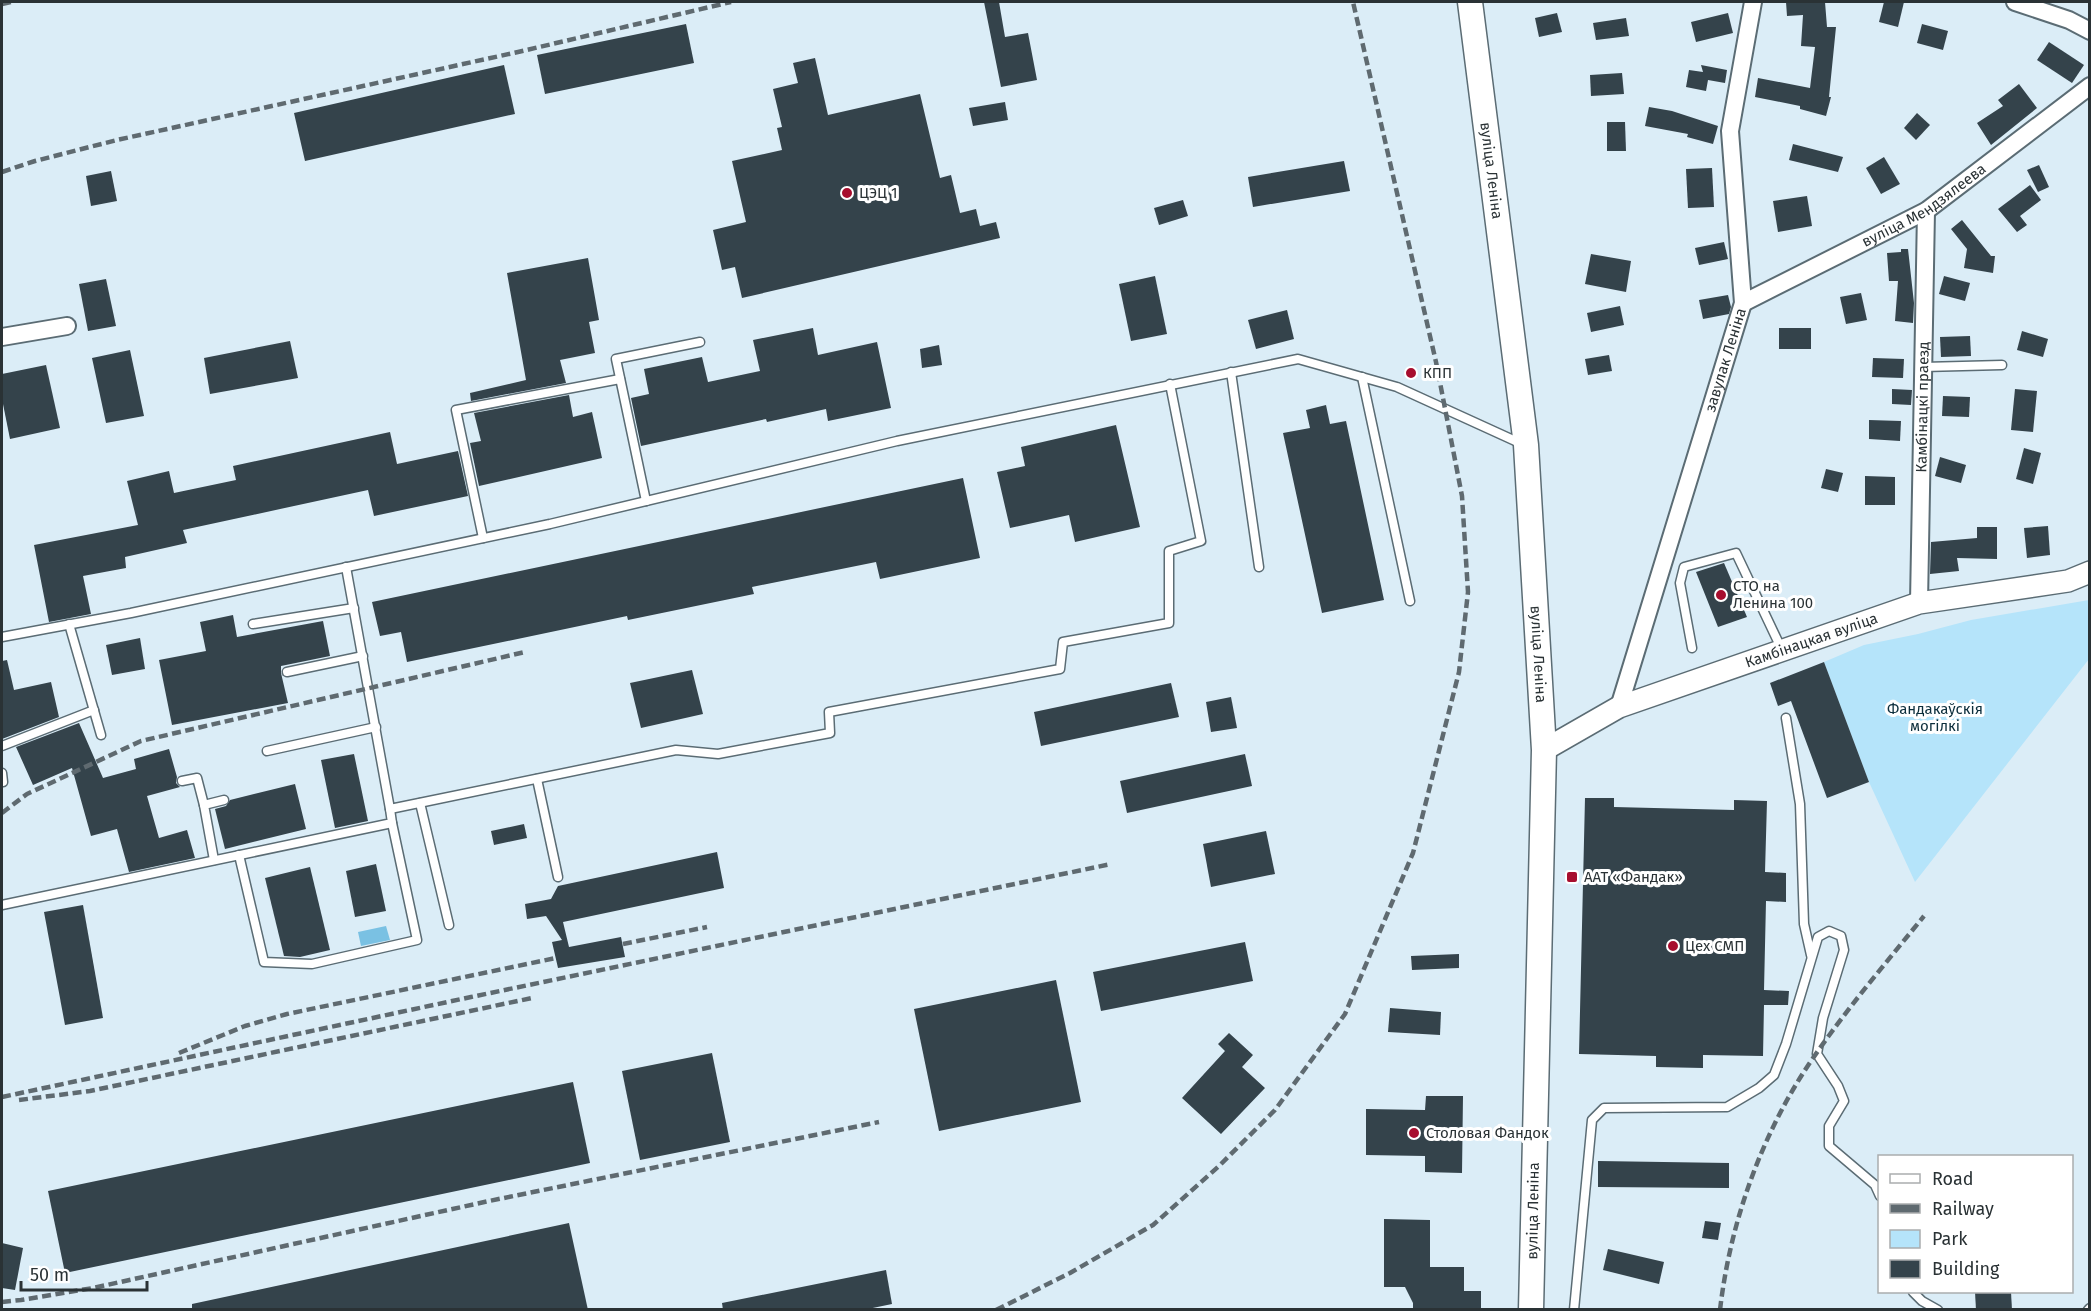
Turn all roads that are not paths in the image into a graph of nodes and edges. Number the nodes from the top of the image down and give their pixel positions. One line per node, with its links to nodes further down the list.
1 (1470, 2): 17 (main road, вуліца Леніна)
2 (1753, 2): 7 (street, завулак Леніна)
3 (2015, 2): 4 (street)
4 (2090, 31)
5 (2090, 86): 6 (street, вуліца Мендзялеева)
6 (1926, 211): 7 (street, вуліца Мендзялеева); 12 (street, Камбінацкі праезд)
7 (1743, 303): 33 (street, завулак Леніна)
8 (67, 326): 9 (street)
9 (2, 337)
10 (700, 342): 15 (lane)
11 (2002, 365): 12 (lane)
12 (1923, 367): 24 (street, Камбінацкі праезд)
13 (1231, 372): 14 (lane); 16 (lane); 21 (lane)
14 (1362, 377): 17 (lane); 23 (lane)
15 (620, 379): 18 (lane); 19 (lane)
16 (1170, 384): 18 (lane); 41 (lane)
17 (1526, 445): 39 (main road, вуліца Леніна)
18 (646, 501): 19 (lane)
19 (483, 538): 20 (lane)
20 (346, 567): 25 (lane); 26 (lane)
21 (1259, 567)
22 (2090, 572): 24 (street, Камбінацкая вуліца)
23 (1410, 601)
24 (1919, 603): 30 (street, Камбінацкая вуліца)
25 (354, 608): 27 (lane); 31 (lane)
26 (69, 624): 28 (lane); 34 (lane)
27 (253, 624)
28 (2, 637)
29 (1692, 648): 30 (lane)
30 (1782, 651): 33 (street, Камбінацкая вуліца)
31 (363, 656): 32 (lane); 36 (lane)
32 (287, 672)
33 (1619, 707): 39 (street, Камбінацкая вуліца)
34 (94, 710): 37 (lane); 38 (lane)
35 (1786, 718): 53 (lane)
36 (376, 727): 40 (lane); 46 (lane)
37 (101, 735)
38 (2, 746)
39 (1544, 750): 56 (main road, вуліца Леніна)
40 (267, 752)
41 (537, 779): 44 (lane); 50 (lane)
42 (182, 781): 45 (lane)
43 (225, 800): 45 (lane)
44 (420, 803): 46 (lane); 52 (lane)
45 (204, 805): 49 (lane)
46 (390, 809): 47 (lane)
47 (392, 823): 48 (lane); 48 (lane)
48 (239, 855): 49 (lane)
49 (214, 860): 51 (lane)
50 (558, 877)
51 (2, 905)
52 (449, 926)
53 (1812, 959): 54 (lane); 57 (lane)
54 (1878, 1192)
55 (1914, 1293): 58 (lane)
56 (1531, 1310)
57 (1574, 1310)
58 (1938, 1310)

